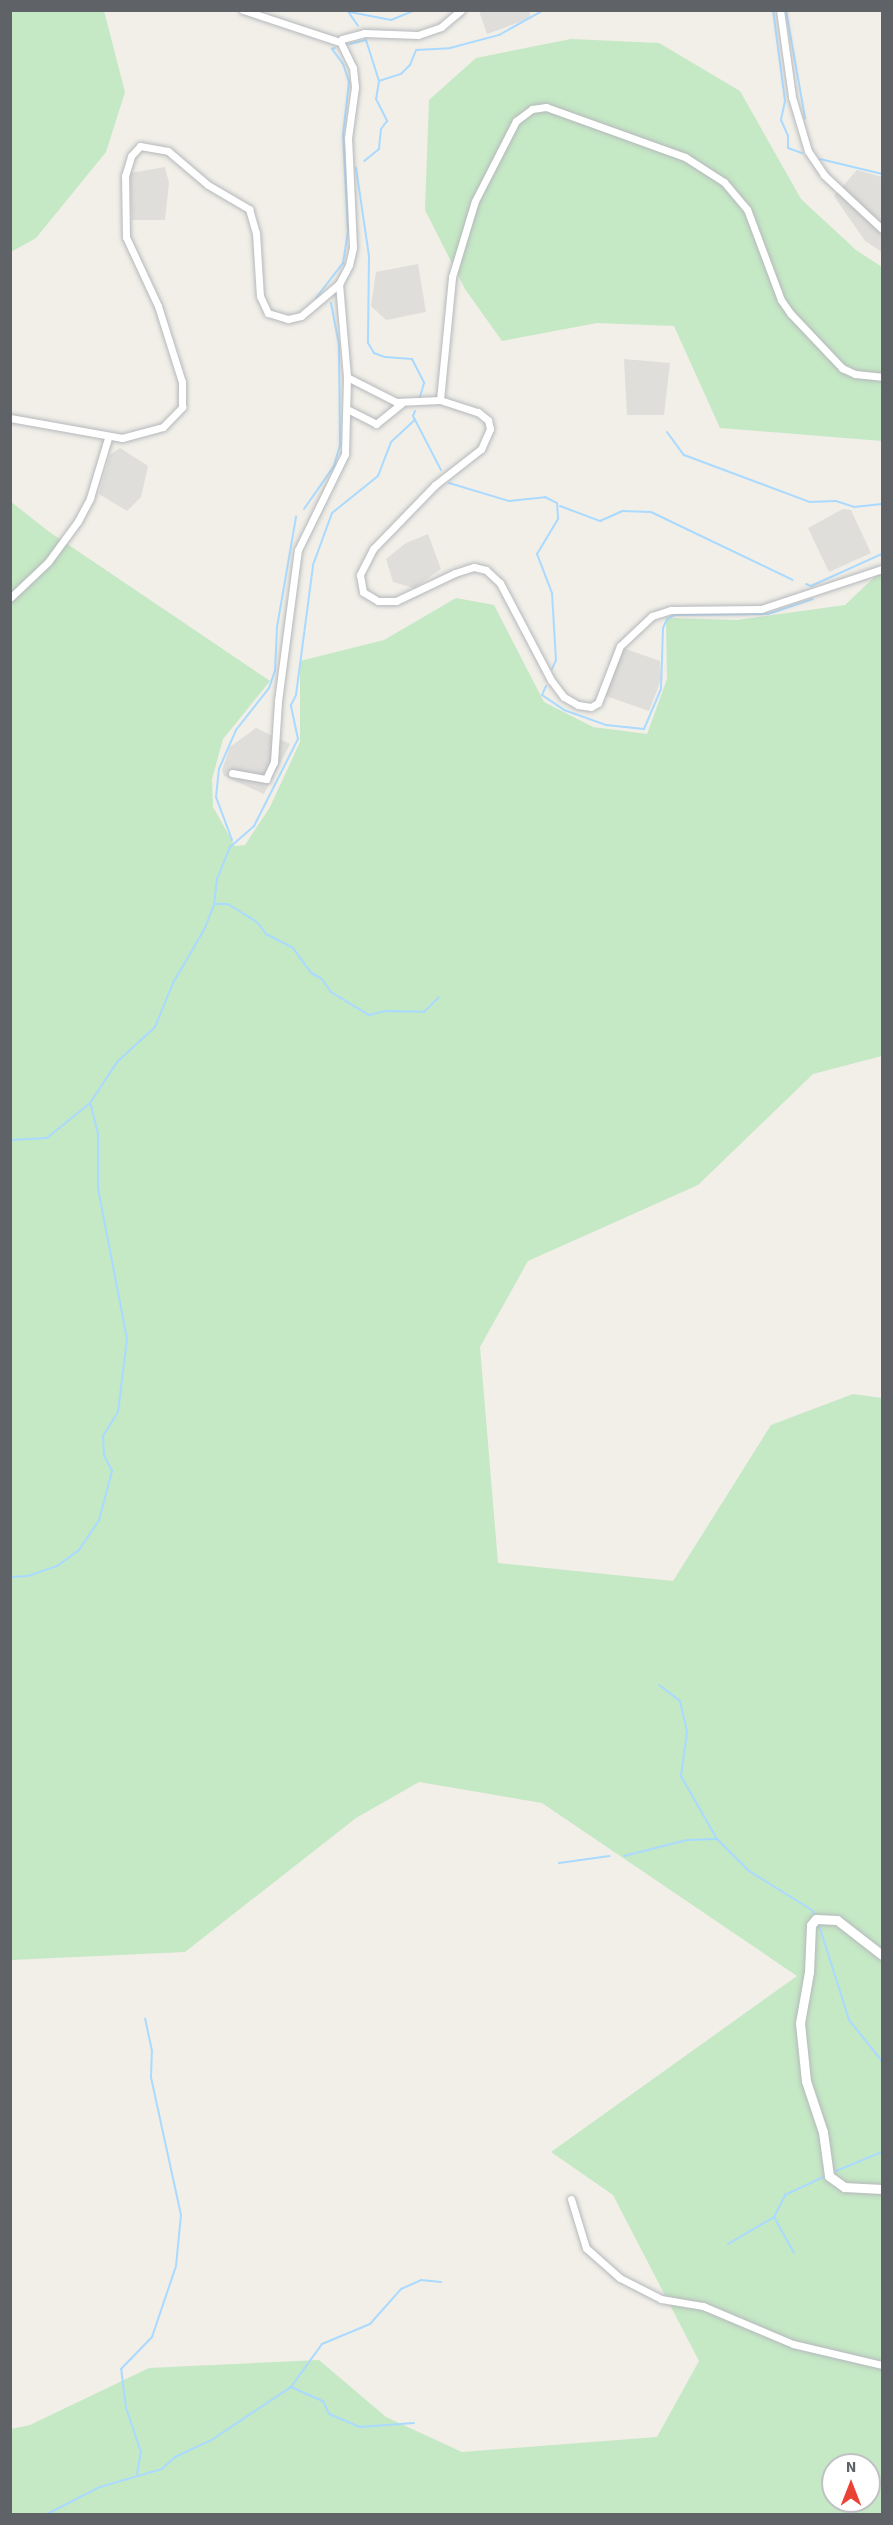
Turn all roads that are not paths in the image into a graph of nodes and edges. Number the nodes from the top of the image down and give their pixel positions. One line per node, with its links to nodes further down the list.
1 (243, 10): 4 (street)
2 (461, 10): 4 (street)
3 (780, 10): 5 (street)
4 (340, 41): 6 (street)
5 (882, 230)
6 (339, 285): 7 (street); 13 (street)
7 (347, 377): 10 (street); 11 (street)
8 (882, 377): 9 (street)
9 (440, 400): 10 (street); 14 (street)
10 (402, 404): 11 (street)
11 (347, 409): 16 (street)
12 (10, 418): 13 (street)
13 (108, 438): 15 (street)
14 (882, 569)
15 (10, 598)
16 (232, 773)
17 (882, 1955): 18 (street)
18 (882, 2188)
19 (571, 2199): 20 (street)
20 (882, 2365)

